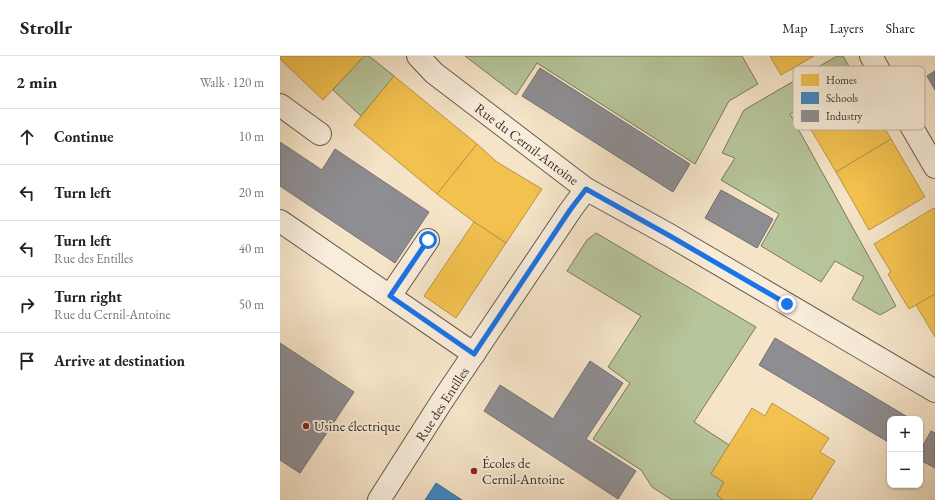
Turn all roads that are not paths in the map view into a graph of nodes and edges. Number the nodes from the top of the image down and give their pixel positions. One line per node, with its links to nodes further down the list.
1 (418, 56): 8 (street, Rue du Cernil-Antoine)
2 (871, 56): 3 (street)
3 (877, 66)
4 (280, 105): 6 (street)
5 (913, 130): 7 (street)
6 (320, 134)
7 (935, 167)
8 (586, 189): 12 (street, Rue des Entilles); 13 (street, Rue du Cernil-Antoine)
9 (280, 221): 11 (street)
10 (428, 240): 11 (street)
11 (390, 296): 12 (street)
12 (474, 354): 14 (street, Rue des Entilles)
13 (935, 391)
14 (379, 500)

